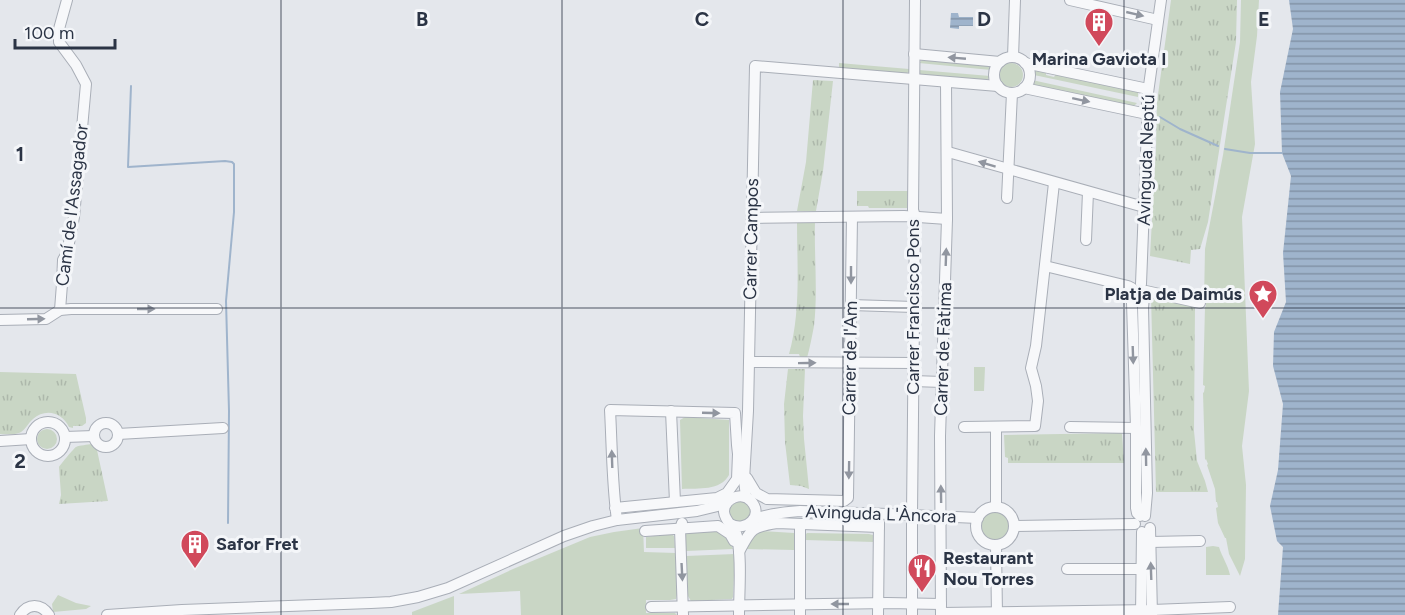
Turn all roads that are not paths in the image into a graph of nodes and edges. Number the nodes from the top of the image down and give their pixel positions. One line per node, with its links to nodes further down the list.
1 (67, 0): 36 (street, Camí de l'Assagador)
2 (915, 0): 8 (street, Carrer Francisco Pons)
3 (1015, 0): 9 (street)
4 (1070, 0): 6 (street)
5 (1161, 0): 7 (street, Avinguda Neptú)
6 (1087, 2): 7 (street, one-way to 7)
7 (1158, 20): 16 (street, Avinguda Neptú)
8 (914, 54): 10 (street, one-way to 8); 12 (street, Carrer Francisco Pons)
9 (1013, 57): 10 (street); 11 (street)
10 (1000, 62): 14 (street)
11 (1025, 63): 15 (street); 16 (street)
12 (914, 80): 13 (street); 25 (street, Carrer Francisco Pons); 27 (street, Carrer Campos)
13 (946, 82): 14 (street); 19 (street, Carrer de Fàtima)
14 (998, 86): 17 (street)
15 (1024, 88): 17 (street); 18 (street, one-way to 18)
16 (1148, 89): 18 (street, Avinguda Neptú)
17 (1012, 93): 20 (street)
18 (1147, 114): 24 (street, Avinguda Neptú)
19 (948, 152): 20 (street, one-way to 19); 28 (street, Carrer de Fàtima)
20 (1008, 170): 21 (street); 23 (street)
21 (1054, 183): 22 (street); 30 (street)
22 (1088, 192): 24 (street); 29 (street)
23 (1007, 198)
24 (1144, 207): 31 (street, Avinguda Neptú)
25 (915, 216): 26 (street); 28 (street); 34 (street, Carrer Francisco Pons)
26 (852, 217): 27 (street); 33 (street, Carrer de l'Am, one-way to 33)
27 (751, 218): 38 (street, Carrer Campos)
28 (947, 219): 42 (street, Carrer de Fàtima, one-way to 28)
29 (1086, 240)
30 (1045, 266): 31 (street); 46 (street)
31 (1139, 291): 32 (street); 49 (street, Avinguda Neptú, one-way to 49); 71 (street, Avinguda Neptú, one-way to 31)
32 (1200, 303)
33 (851, 305): 34 (street); 39 (street, Carrer de l'Am)
34 (914, 307): 40 (street, Carrer Francisco Pons)
35 (217, 309): 36 (street, one-way to 35)
36 (60, 310): 37 (street, one-way to 36)
37 (0, 320)
38 (748, 362): 39 (street, one-way to 39); 44 (street, Carrer Campos)
39 (850, 362): 40 (street); 56 (street, Carrer de l'Am, one-way to 56)
40 (914, 363): 41 (street, Carrer Francisco Pons)
41 (913, 381): 42 (street); 65 (street, Carrer Francisco Pons)
42 (942, 382): 66 (street, Carrer de Fàtima, one-way to 42)
43 (671, 411): 55 (street, one-way to 55); 58 (street); 61 (street, one-way to 43)
44 (748, 411): 55 (street); 56 (street)
45 (964, 427): 46 (street)
46 (996, 427): 60 (street)
47 (1070, 427): 49 (street)
48 (223, 428): 50 (street)
49 (1136, 428): 71 (street, Avinguda Neptú)
50 (118, 434): 51 (street); 51 (street)
51 (94, 436): 52 (street)
52 (65, 437): 53 (street); 53 (street)
53 (31, 439): 54 (street)
54 (0, 441)
55 (738, 454): 56 (street)
56 (741, 477): 57 (street); 58 (street)
57 (745, 500): 59 (street); 63 (street, Avinguda L'Àncora); 70 (street)
58 (675, 502): 61 (street)
59 (726, 504): 62 (street); 69 (street)
60 (996, 507): 67 (street); 73 (street)
61 (615, 508): 68 (street)
62 (693, 512): 68 (street); 69 (street); 75 (street)
63 (785, 512): 64 (street, Avinguda L'Àncora); 70 (street, Avinguda L'Àncora)
64 (880, 513): 65 (street, Avinguda L'Àncora); 74 (street)
65 (912, 515): 66 (street, Avinguda L'Àncora); 88 (street, Carrer Francisco Pons)
66 (941, 516): 67 (street, Avinguda L'Àncora); 90 (street, Carrer de Fàtima)
67 (978, 518): 79 (street)
68 (617, 520): 91 (street)
69 (728, 521): 70 (street); 80 (street)
70 (750, 523): 80 (street)
71 (1142, 523): 73 (street); 77 (street, Avinguda Neptú); 82 (street, Avinguda Neptú)
72 (800, 525): 74 (street); 80 (street); 86 (street)
73 (1014, 526): 79 (street)
74 (879, 527): 87 (street)
75 (680, 529): 76 (street); 80 (street); 89 (street, one-way to 89)
76 (645, 531)
77 (1150, 542): 78 (street); 92 (street, Avinguda Neptú, one-way to 77)
78 (1200, 542)
79 (996, 545): 93 (street)
80 (739, 552): 85 (street)
81 (1067, 569): 82 (street)
82 (1141, 569): 92 (street, Avinguda Neptú)
83 (651, 607): 89 (street)
84 (1230, 607): 92 (street)
85 (739, 610): 86 (street); 89 (street)
86 (800, 610): 87 (street, one-way to 86)
87 (879, 610): 88 (street)
88 (912, 610): 90 (street)
89 (683, 611)
90 (941, 611): 93 (street)
91 (236, 612): 96 (street)
92 (1147, 612): 93 (street)
93 (997, 613)
94 (19, 614): 95 (street)
95 (49, 615)
96 (107, 615)

